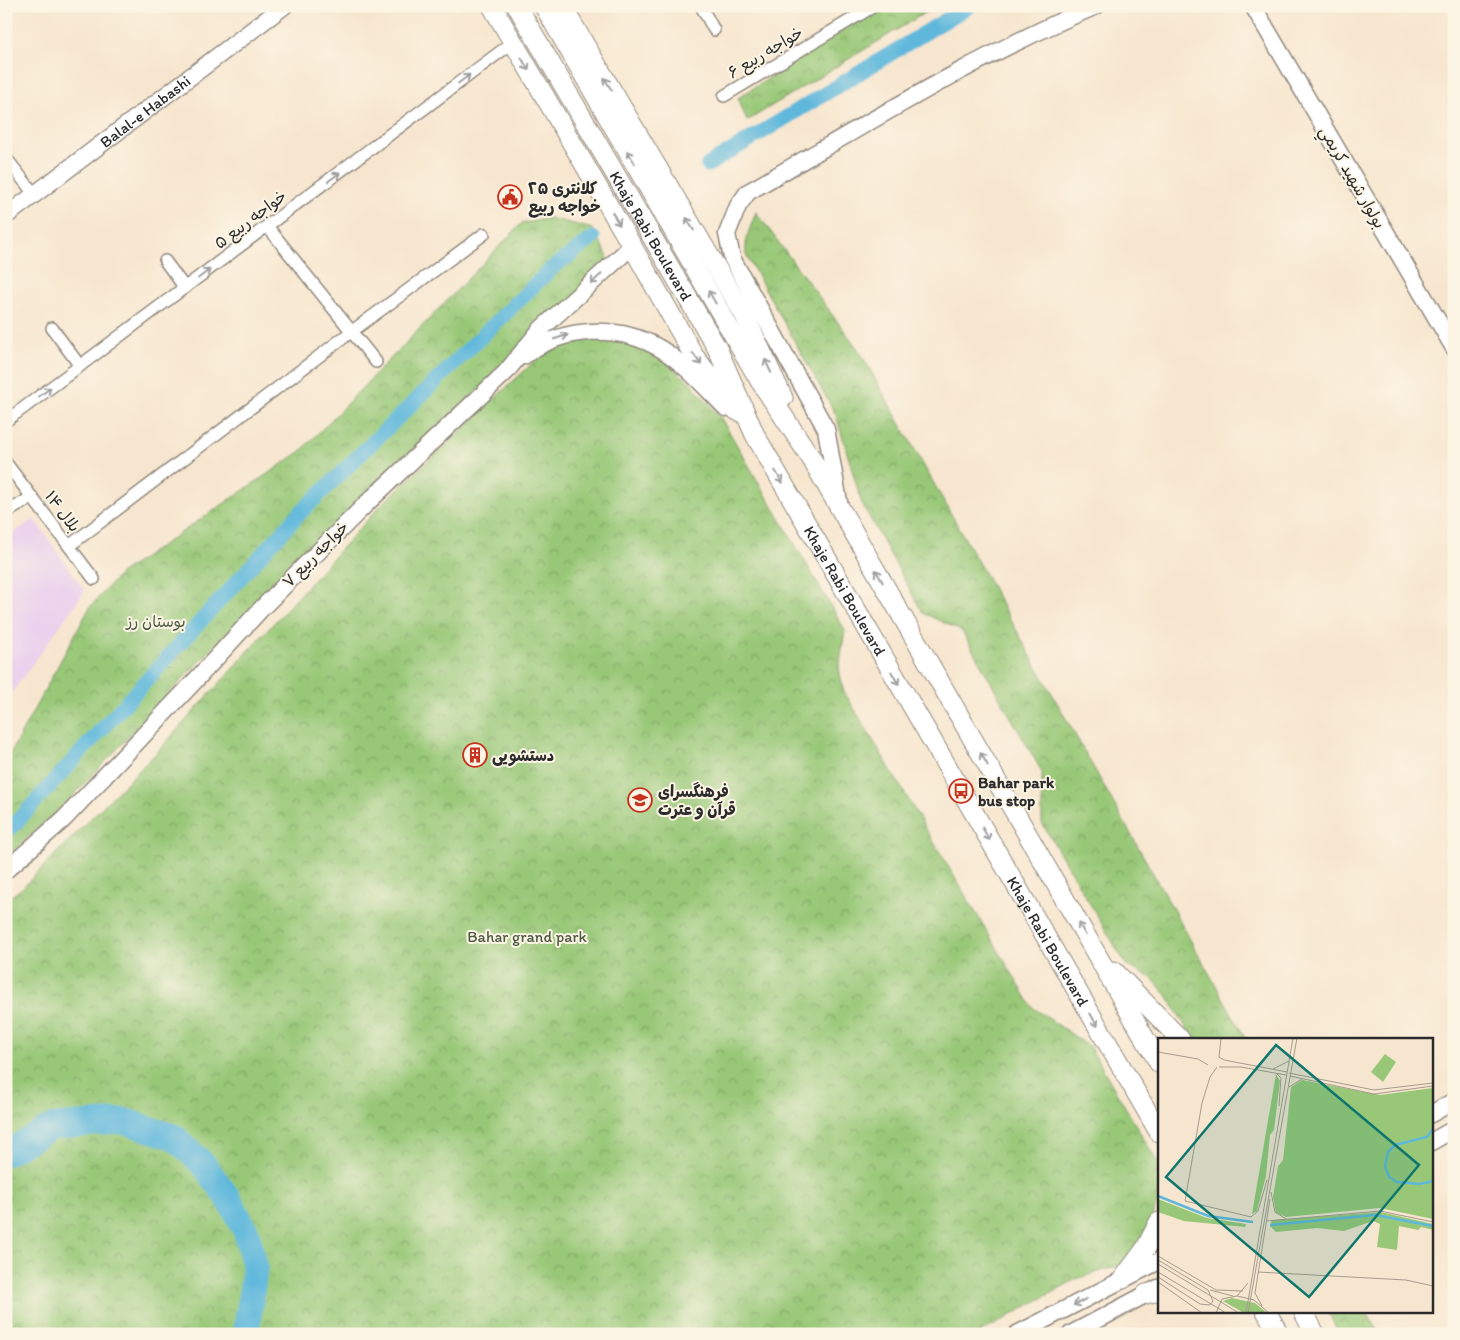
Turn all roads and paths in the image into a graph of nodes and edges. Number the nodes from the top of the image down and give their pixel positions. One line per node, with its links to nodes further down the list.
1 (284, 6): 14 (street, Balal-e Habashi)
2 (492, 6): 11 (main road)
3 (517, 6): 28 (main road, Khaje Rabi Boulevard)
4 (544, 6): 29 (main road, Khaje Rabi Boulevard, one-way to 4)
5 (562, 6): 29 (main road, one-way to 5)
6 (701, 6): 10 (street)
7 (874, 6): 12 (street, خواجه ربیع ۶)
8 (1096, 6): 32 (street)
9 (1253, 6): 23 (street, بولوار شهيد كريمي)
10 (714, 30)
11 (512, 43): 16 (street, خواجه ربیع ۵, one-way to 11); 18 (main road, one-way to 18)
12 (724, 96)
13 (6, 158): 14 (street)
14 (34, 194): 15 (street, Balal-e Habashi)
15 (6, 216)
16 (267, 226): 20 (street, خواجه ربیع ۵, one-way to 16); 22 (street)
17 (484, 234): 22 (street)
18 (632, 246): 26 (street, خواجه ربیع ۷, one-way to 26); 28 (main road, one-way to 28)
19 (165, 261): 20 (street)
20 (185, 288): 25 (street, خواجه ربیع ۵)
21 (52, 328): 25 (street)
22 (351, 332): 24 (street); 34 (street)
23 (1454, 348)
24 (376, 362)
25 (80, 366): 27 (street, خواجه ربیع ۵, one-way to 25)
26 (506, 372): 28 (street, one-way to 28); 36 (street, خواجه ربیع ۷)
27 (6, 421)
28 (755, 435): 43 (main road, Khaje Rabi Boulevard, one-way to 43)
29 (811, 458): 32 (main road, Khaje Rabi Boulevard)
30 (6, 463): 31 (street, بلال ۱۴)
31 (32, 497): 33 (street); 34 (street, بلال ۱۴)
32 (840, 509): 37 (main road, Khaje Rabi Boulevard, one-way to 32)
33 (6, 513)
34 (69, 546): 35 (street, بلال ۱۴)
35 (94, 579)
36 (6, 870)
37 (1094, 950): 38 (main road); 39 (main road, Khaje Rabi Boulevard)
38 (1179, 1038)
39 (1158, 1060)
40 (1454, 1101): 41 (street)
41 (1432, 1113)
42 (1454, 1129): 44 (street)
43 (1158, 1130)
44 (1432, 1141)
45 (1158, 1224): 47 (main road)
46 (1158, 1262): 47 (street)
47 (1123, 1280): 52 (street, one-way to 52)
48 (1154, 1291): 53 (street)
49 (1252, 1312): 51 (main road)
50 (1304, 1312): 54 (main road)
51 (1273, 1323)
52 (1017, 1334)
53 (1071, 1334)
54 (1315, 1334)

